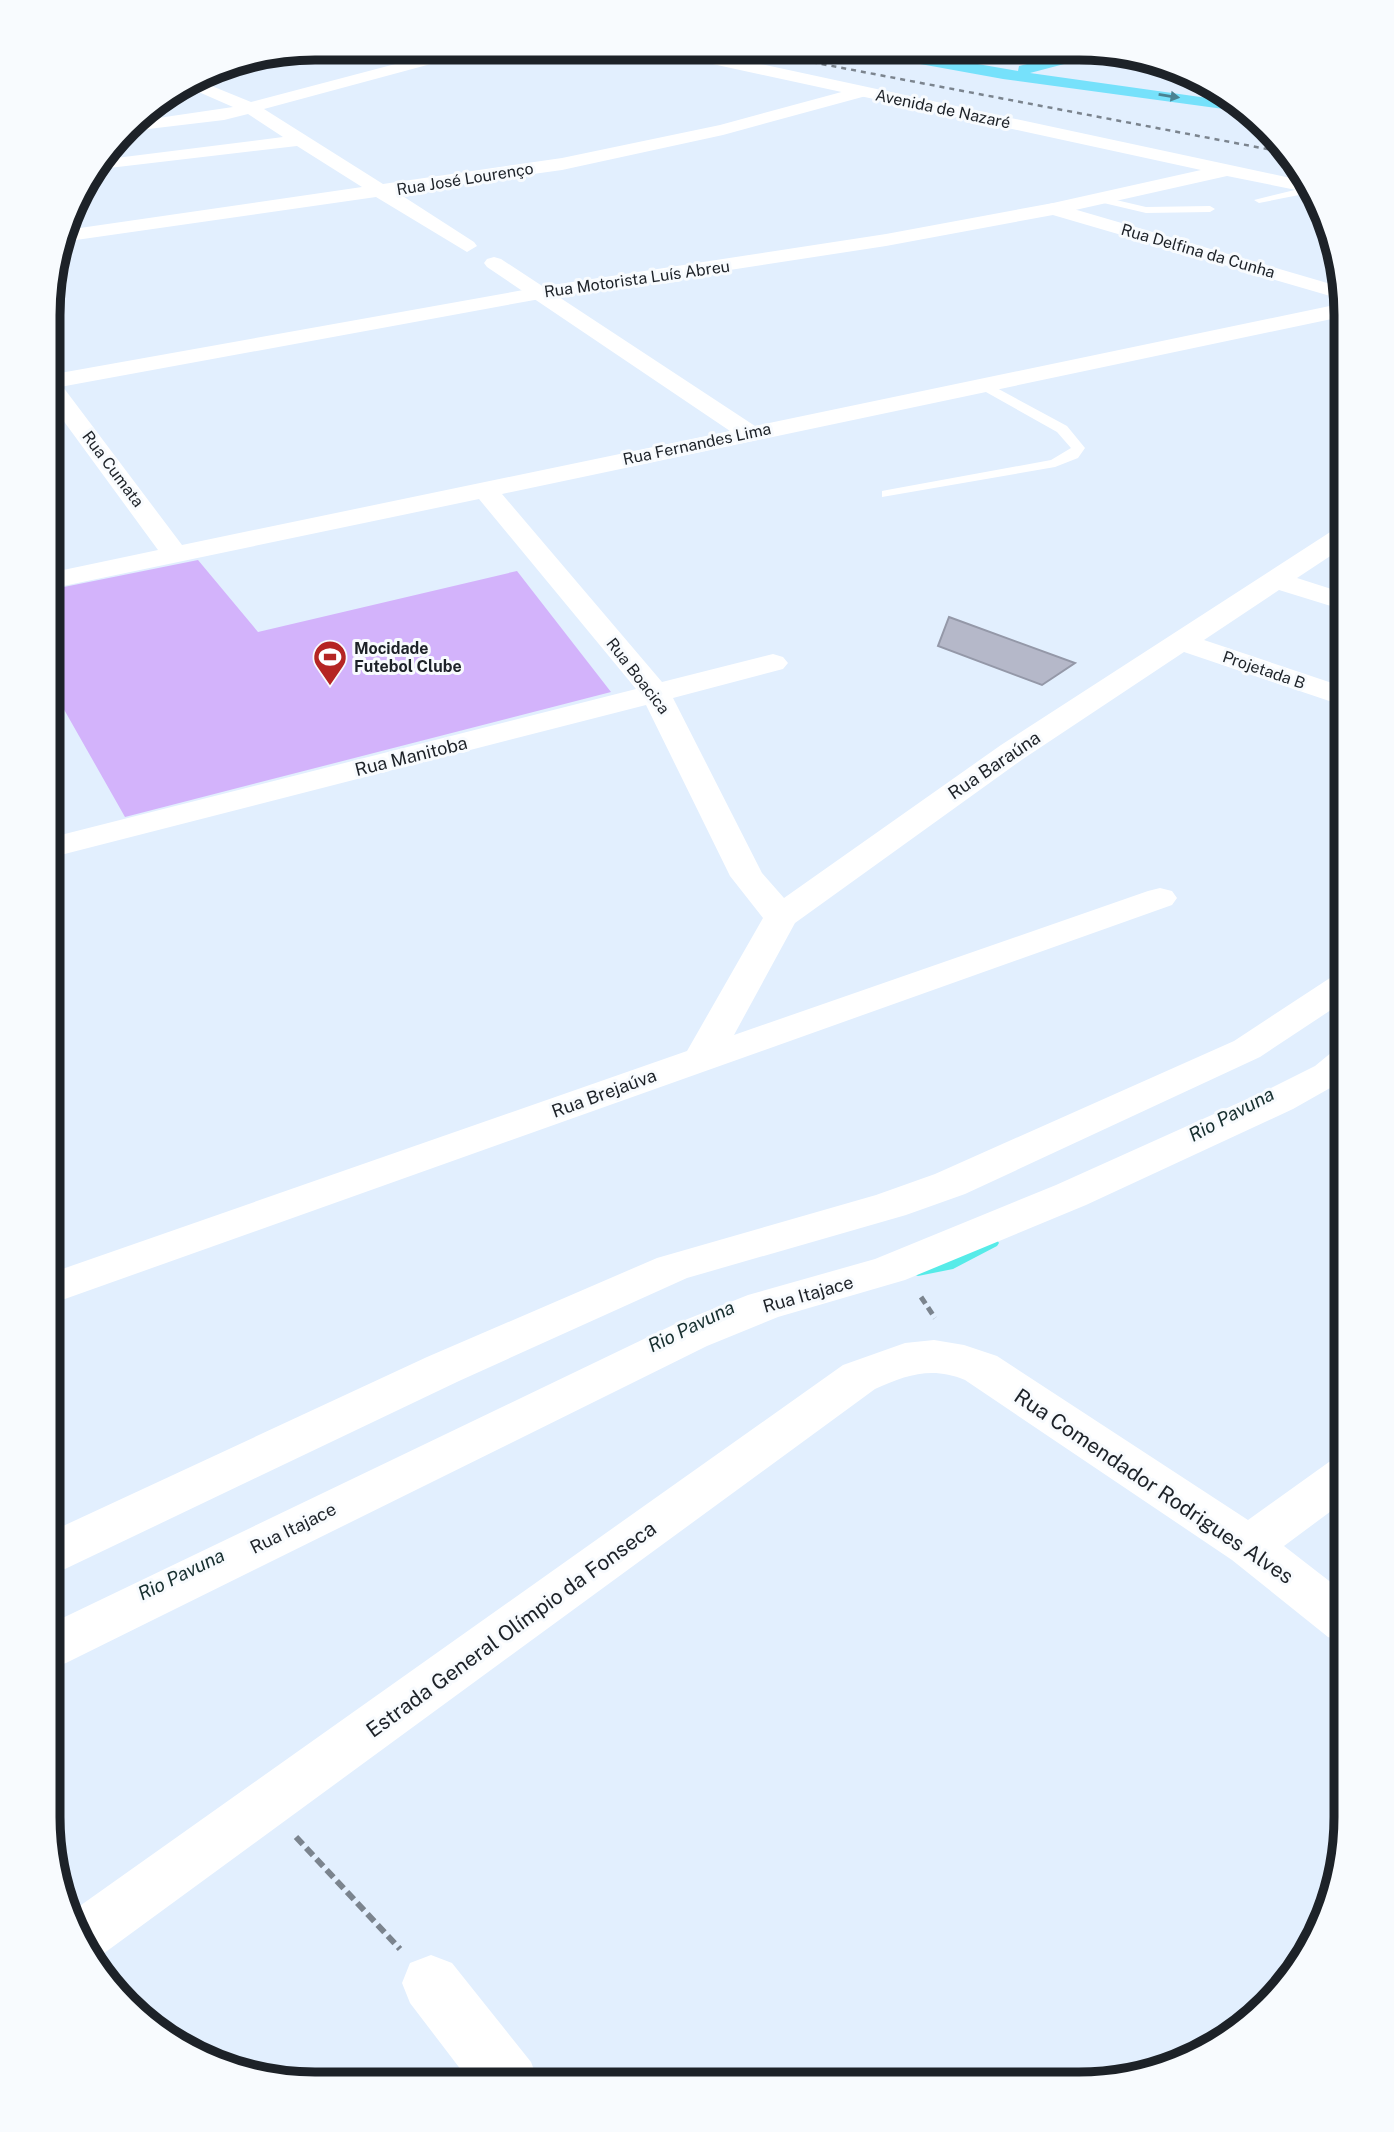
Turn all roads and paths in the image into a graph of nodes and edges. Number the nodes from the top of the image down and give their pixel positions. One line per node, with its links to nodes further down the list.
1 (428, 60): 11 (street)
2 (716, 60): 9 (street, Avenida de Nazaré)
3 (926, 60): 7 (main road)
4 (951, 60): 6 (main road)
5 (1066, 60): 6 (main road)
6 (1063, 61): 7 (main road)
7 (1101, 86): 10 (main road, one-way to 10)
8 (195, 90): 11 (street)
9 (860, 92): 15 (street, Avenida de Nazaré); 18 (street, Rua José Lourenço)
10 (1226, 105)
11 (250, 108): 12 (street); 13 (street)
12 (143, 126)
13 (301, 140): 14 (street); 18 (street)
14 (108, 164)
15 (1224, 171): 16 (street, Avenida de Nazaré); 19 (street, Rua Motorista Luís Abreu)
16 (1300, 186)
17 (1302, 191): 20 (lane)
18 (383, 192): 23 (street, Rua José Lourenço); 24 (street)
19 (1099, 199): 21 (street, Rua Motorista Luís Abreu); 22 (lane)
20 (1259, 200)
21 (1053, 209): 26 (street, Rua Delfina da Cunha); 27 (street, Rua Motorista Luís Abreu)
22 (1210, 209)
23 (72, 235)
24 (467, 246)
25 (494, 263): 27 (street)
26 (1333, 291)
27 (540, 293): 29 (street, Rua Motorista Luís Abreu); 32 (street)
28 (1335, 311): 30 (street, Rua Fernandes Lima)
29 (60, 381)
30 (982, 384): 32 (street, Rua Fernandes Lima); 34 (lane)
31 (60, 398): 36 (street, Rua Cumata)
32 (748, 432): 33 (street, Rua Fernandes Lima)
33 (485, 490): 36 (street, Rua Fernandes Lima); 42 (street, Rua Boacica)
34 (887, 494)
35 (1335, 541): 38 (street, Rua Baraúna)
36 (176, 555): 37 (street, Rua Fernandes Lima)
37 (60, 579)
38 (1276, 580): 39 (street); 40 (street, Rua Baraúna)
39 (1335, 599)
40 (1182, 642): 43 (street, Projetada B); 46 (street, Rua Baraúna)
41 (773, 663): 42 (street, Rua Manitoba)
42 (655, 693): 44 (street, Rua Manitoba); 46 (street, Rua Boacica)
43 (1335, 694)
44 (60, 845)
45 (1160, 898): 48 (street, Rua Brejaúva)
46 (781, 917): 48 (street, Rua Baraúna)
47 (1335, 991): 55 (street)
48 (703, 1057): 51 (street, Rua Brejaúva)
49 (1335, 1069): 50 (street, Rua Itajace)
50 (890, 1270): 52 (path); 57 (street, Rua Itajace)
51 (60, 1286)
52 (958, 1357): 54 (street, Rua Comendador Rodrigues Alves); 58 (street, Estrada General Olímpio da Fonseca)
53 (1335, 1483): 54 (street)
54 (1249, 1546): 56 (street, Rua Comendador Rodrigues Alves)
55 (60, 1549)
56 (1335, 1613)
57 (60, 1642)
58 (267, 1806): 59 (street, Estrada General Olímpio da Fonseca); 60 (path)
59 (88, 1934)
60 (431, 1983): 61 (street)
61 (500, 2072)

